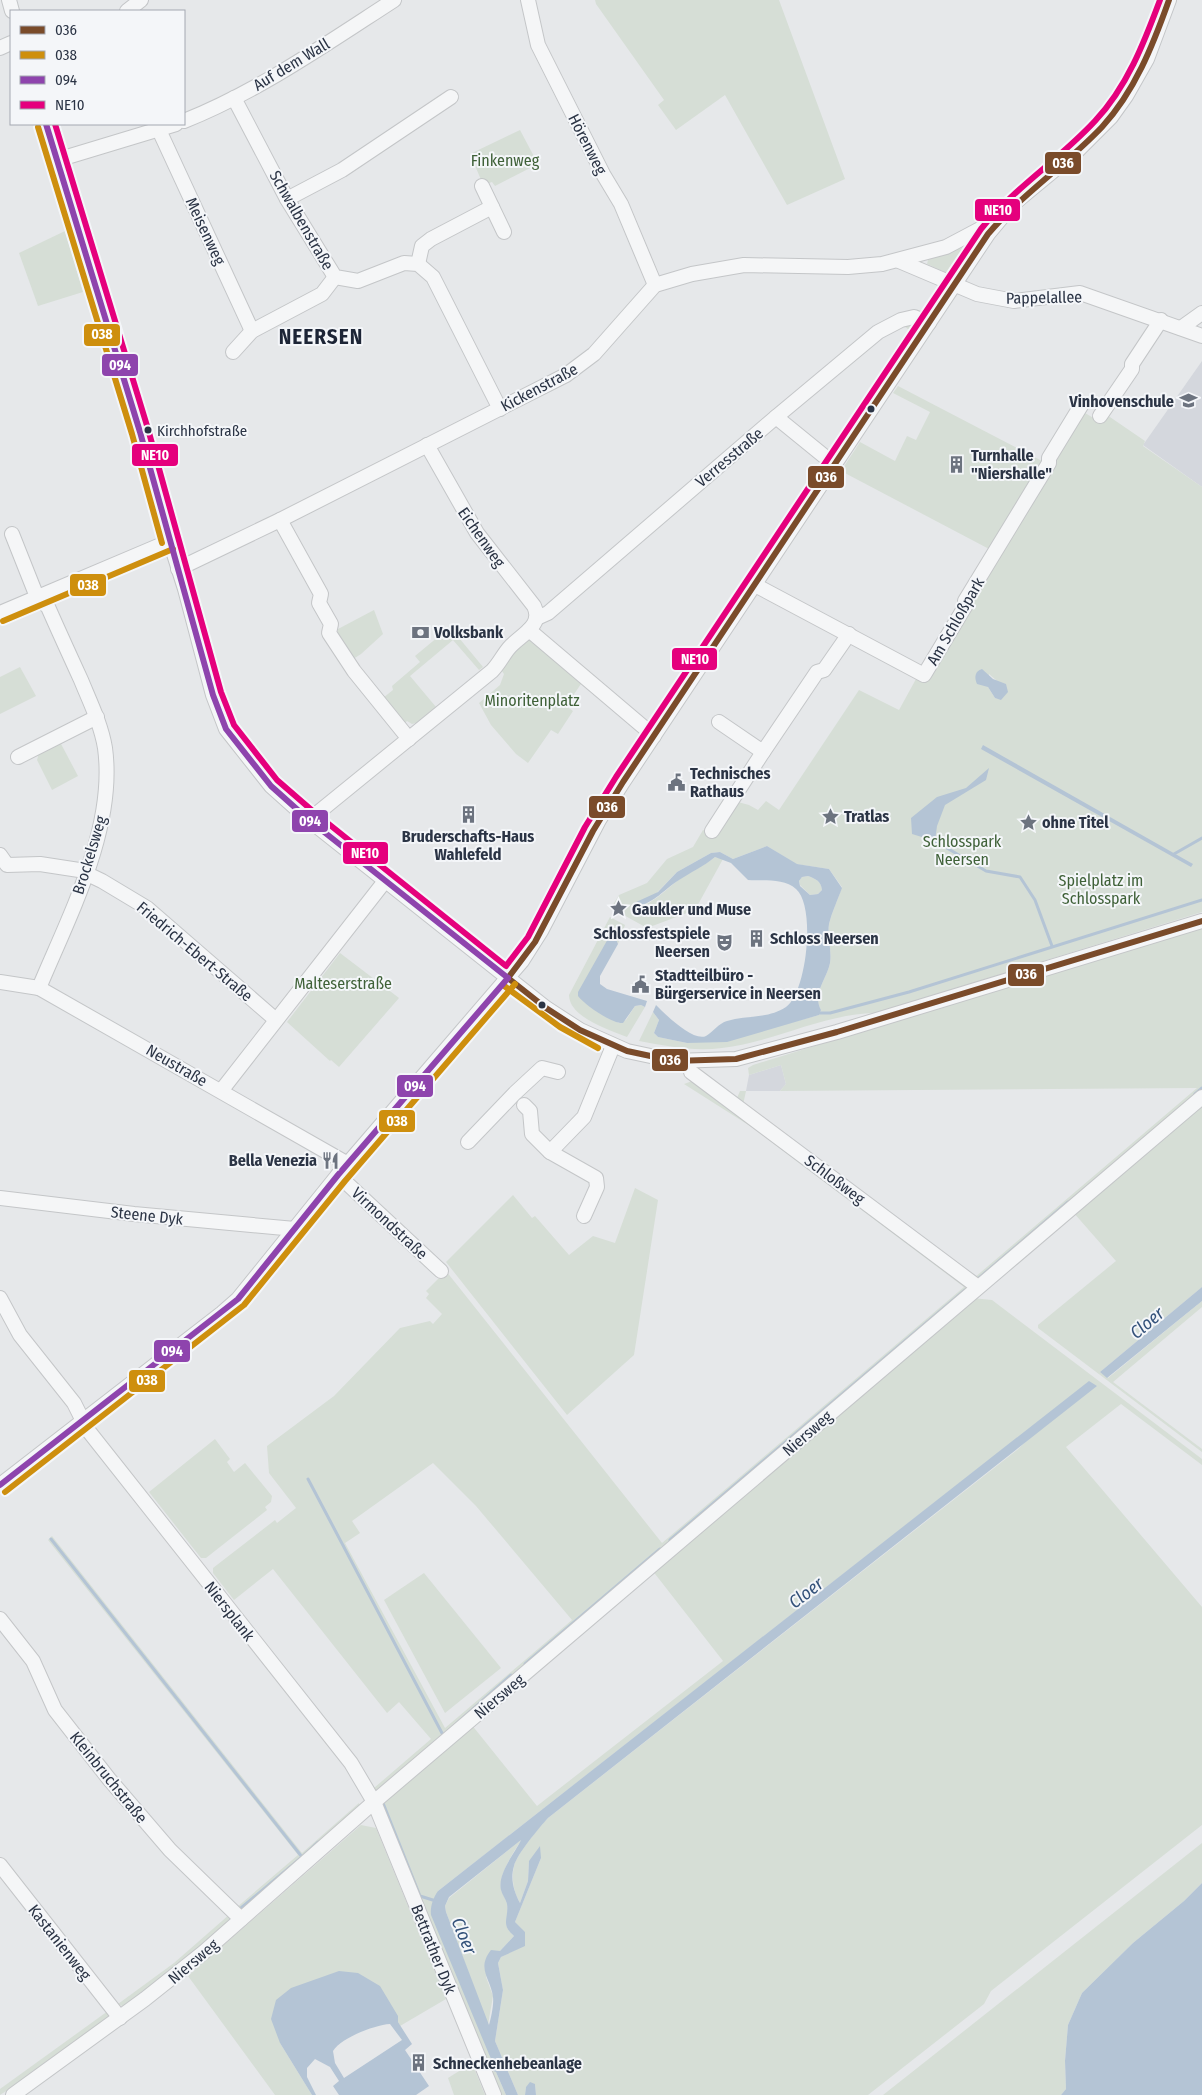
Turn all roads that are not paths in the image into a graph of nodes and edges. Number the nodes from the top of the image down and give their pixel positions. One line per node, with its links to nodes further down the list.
1 (141, 0): 5 (street)
2 (394, 0): 7 (street, Auf dem Wall)
3 (528, 0): 22 (street, Hörenweg)
4 (1169, 0): 15 (street)
5 (128, 10)
6 (451, 97): 14 (street)
7 (234, 98): 8 (street, Auf dem Wall); 14 (street, Schwalbenstraße)
8 (185, 121)
9 (46, 125): 12 (street)
10 (173, 125): 11 (street)
11 (159, 130): 12 (street); 27 (street, Meisenweg)
12 (57, 160): 38 (street)
13 (482, 186): 16 (street)
14 (287, 199): 20 (street, Schwalbenstraße)
15 (1013, 204): 18 (street); 21 (street, Virmondstraße)
16 (492, 207): 17 (street); 19 (street)
17 (504, 232)
18 (899, 260): 21 (street); 22 (street)
19 (418, 264): 20 (street, Schwalbenstraße); 31 (street)
20 (335, 277): 27 (street)
21 (954, 284): 24 (street, Pappelallee); 25 (street, Virmondstraße)
22 (655, 285): 31 (street, Kickenstraße)
23 (1202, 313): 26 (street)
24 (1162, 320): 26 (street, Pappelallee); 32 (street)
25 (930, 322): 33 (street, Verresstraße); 35 (street, Virmondstraße)
26 (1181, 328): 28 (street, Pappelallee)
27 (252, 331): 29 (street)
28 (1202, 336)
29 (233, 352)
30 (1082, 404): 44 (street, Am Schloßpark)
31 (500, 409): 34 (street, Kickenstraße)
32 (1100, 416)
33 (776, 417): 35 (street); 43 (street, Verresstraße)
34 (427, 446): 36 (street, Kickenstraße); 43 (street, Eichenweg)
35 (835, 465): 40 (street, Virmondstraße)
36 (280, 520): 39 (street, Kickenstraße); 48 (street)
37 (12, 534): 41 (street)
38 (170, 541): 39 (street); 41 (street)
39 (178, 569): 51 (street)
40 (755, 585): 44 (street, Am Schloßpark); 47 (street, Virmondstraße)
41 (37, 597): 42 (street); 45 (street, Brockelsweg)
42 (0, 613)
43 (533, 624): 47 (street, Eichenweg); 48 (street)
44 (849, 634): 49 (street)
45 (97, 717): 50 (street); 54 (street, Brockelsweg)
46 (719, 722): 49 (street)
47 (654, 736): 57 (street, Virmondstraße)
48 (409, 738): 51 (street)
49 (763, 752): 52 (street)
50 (18, 757)
51 (309, 820): 55 (street)
52 (712, 831)
53 (0, 855): 54 (street, Friedrich-Ebert-Straße)
54 (86, 873): 59 (street, Brockelsweg); 60 (street, Friedrich-Ebert-Straße)
55 (385, 881): 57 (street); 60 (street)
56 (1202, 921): 61 (street)
57 (508, 978): 61 (street); 69 (street, Virmondstraße)
58 (0, 982): 59 (street, Neustraße)
59 (40, 988): 64 (street, Neustraße)
60 (276, 1020): 64 (street)
61 (613, 1046): 68 (street)
62 (558, 1072): 67 (street)
63 (691, 1072): 75 (street, Schloßweg)
64 (221, 1091): 69 (street, Neustraße)
65 (1202, 1097): 75 (street, Niersweg)
66 (524, 1105): 68 (street)
67 (468, 1142)
68 (550, 1152): 72 (street)
69 (348, 1164): 70 (street, Virmondstraße)
70 (338, 1175): 73 (street, Virmondstraße); 74 (street, Virmondstraße)
71 (0, 1198): 73 (street, Steene Dyk)
72 (584, 1216)
73 (295, 1229): 77 (street, Virmondstraße)
74 (441, 1271)
75 (978, 1287): 80 (street, Niersweg)
76 (0, 1298): 77 (street)
77 (83, 1421): 78 (street, Virmondstraße); 80 (street, Niersplank)
78 (0, 1485)
79 (0, 1619): 82 (street, Kleinbruchstraße)
80 (374, 1802): 82 (street, Niersweg); 85 (street, Bettrather Dyk)
81 (0, 1865): 83 (street, Kastanienweg)
82 (241, 1919): 83 (street, Niersweg)
83 (120, 2018): 84 (street, Niersweg)
84 (13, 2095)
85 (494, 2095)

